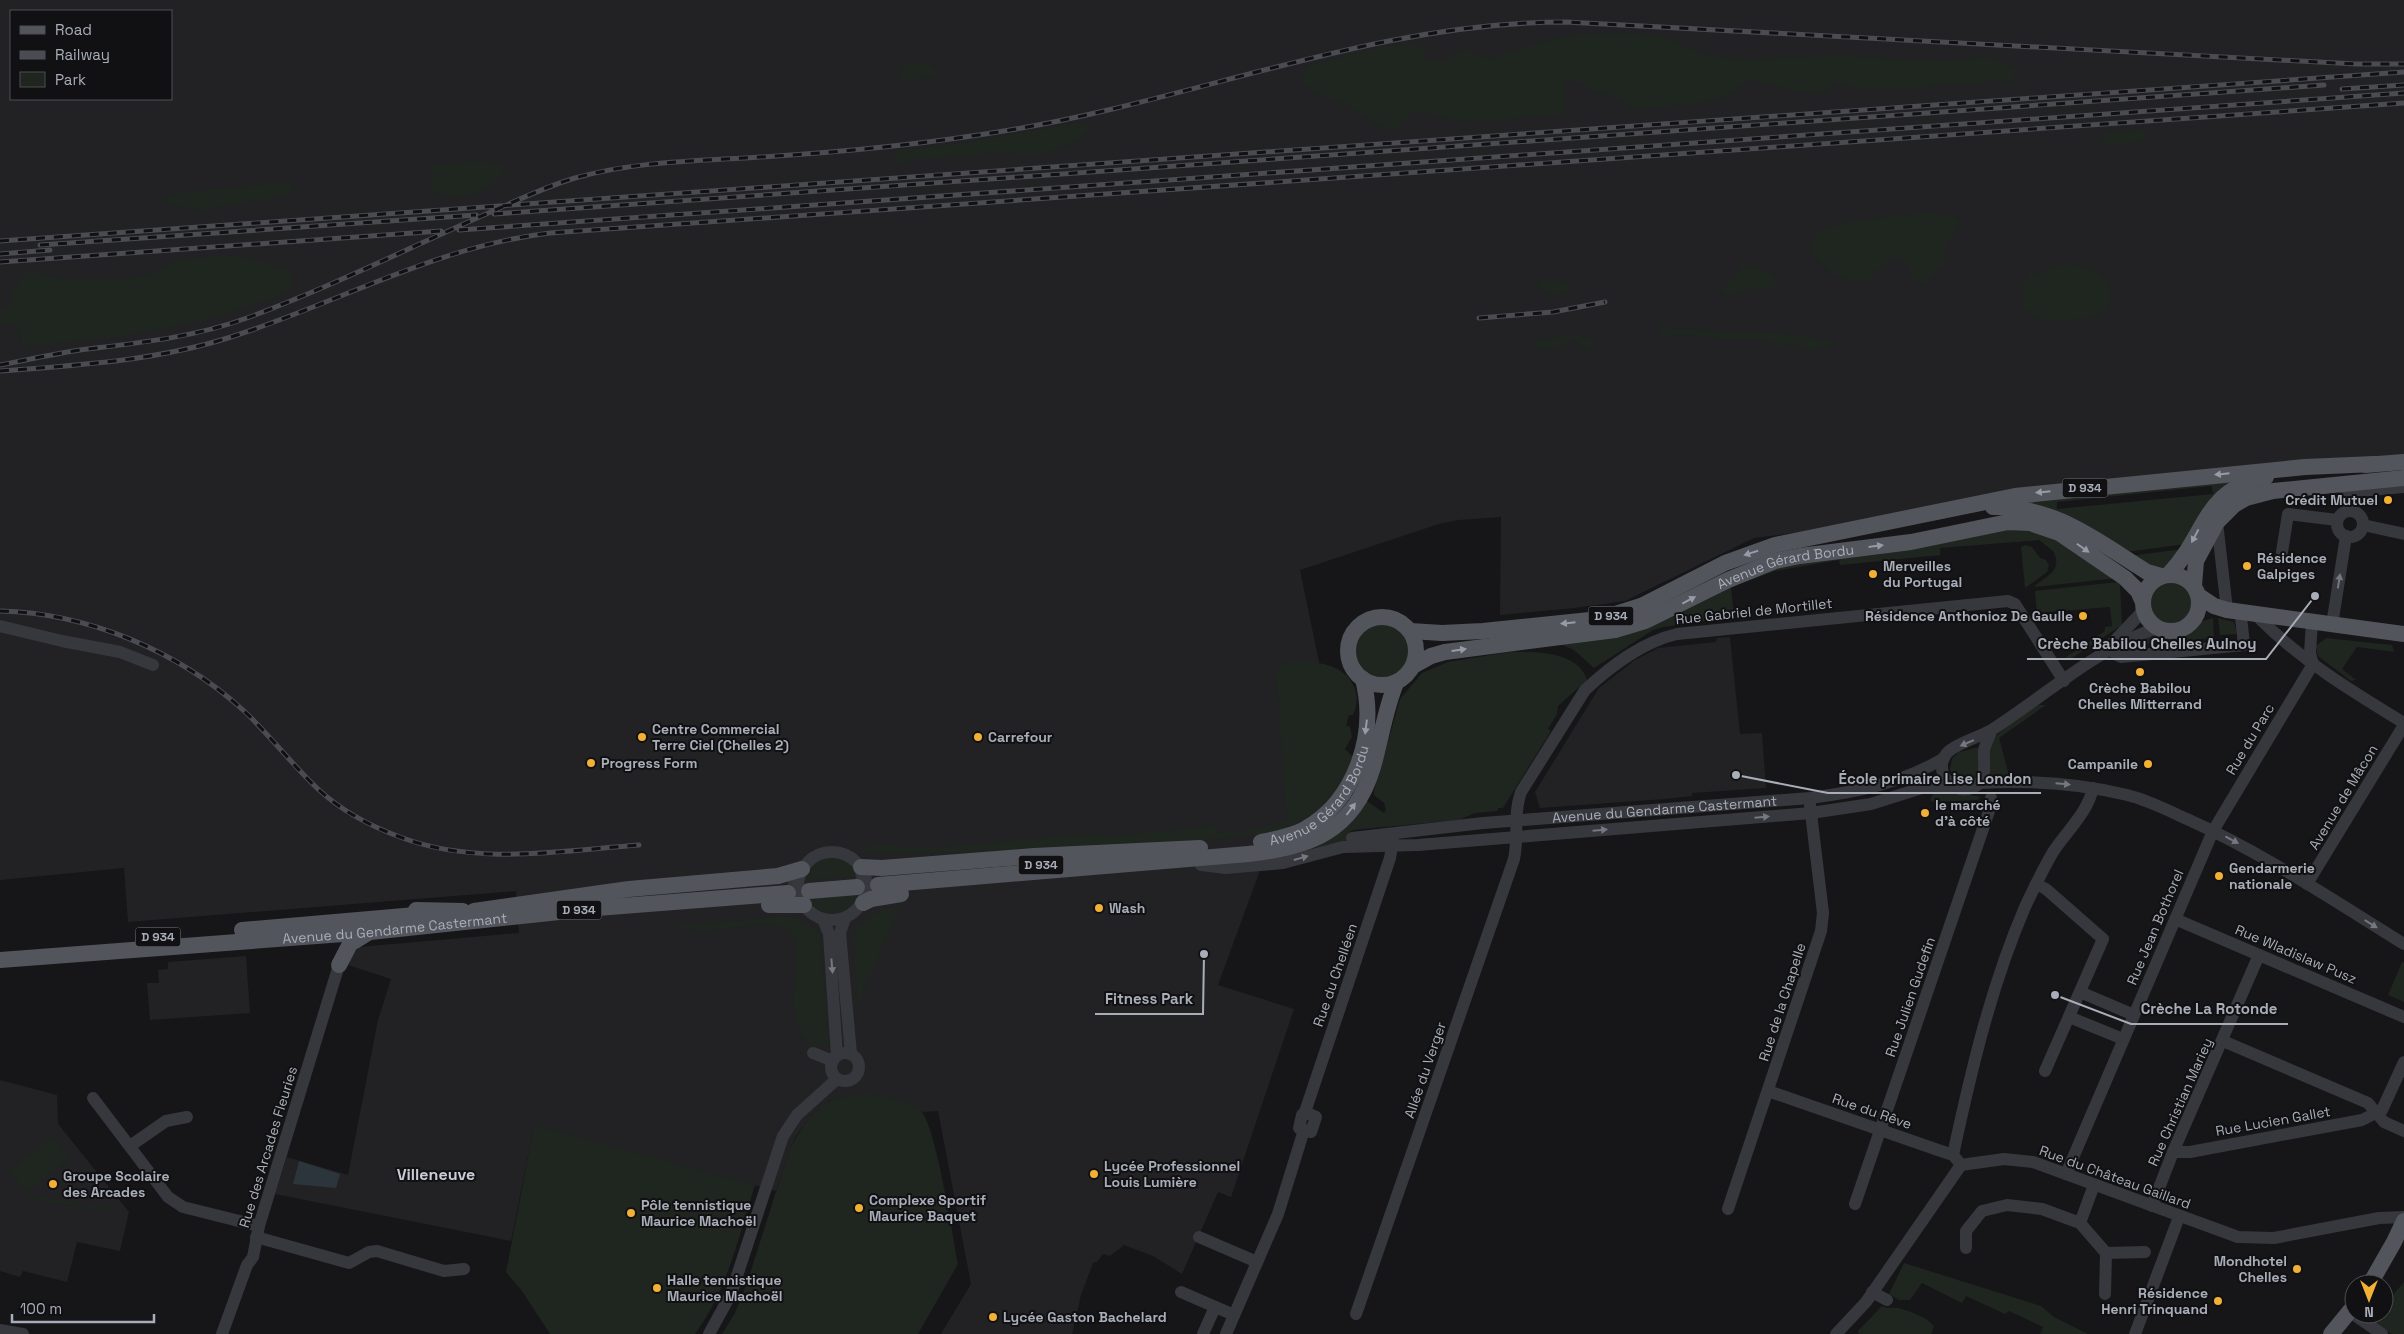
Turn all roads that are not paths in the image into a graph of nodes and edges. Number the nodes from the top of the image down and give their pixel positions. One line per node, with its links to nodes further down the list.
1 (2404, 462): 2 (main road, D 934)
2 (2375, 464): 12 (main road, D 934, one-way to 12); 14 (main road, one-way to 14)
3 (2404, 478): 5 (main road)
4 (2404, 487): 5 (street)
5 (2344, 488): 6 (street); 8 (main road)
6 (2349, 511): 7 (street); 9 (street)
7 (2337, 520): 11 (street); 13 (street)
8 (2217, 522): 15 (main road); 17 (street)
9 (2363, 525): 10 (street); 11 (street)
10 (2404, 534)
11 (2346, 536): 21 (street, one-way to 11)
12 (1798, 540): 14 (main road, D 934); 24 (main road, Avenue Gérard Bordu / D 934, one-way to 24)
13 (2282, 552)
14 (2165, 575): 15 (main road); 16 (main road)
15 (2196, 591): 17 (main road); 19 (main road)
16 (2143, 605): 23 (main road); 26 (street); 29 (main road, Avenue Gérard Bordu / D 934, one-way to 16)
17 (2234, 613): 18 (main road); 19 (main road); 26 (street)
18 (2266, 618): 20 (main road); 27 (street)
19 (2194, 620): 23 (main road)
20 (2312, 622): 21 (main road); 27 (street)
21 (2332, 625): 25 (main road)
22 (0, 626): 28 (street)
23 (2157, 628): 26 (street)
24 (1410, 631): 29 (main road); 30 (main road, Avenue Gérard Bordu)
25 (2404, 634)
26 (2113, 653): 31 (street, Avenue du Gendarme Castermant)
27 (2313, 664): 33 (street); 45 (street, Rue du Parc)
28 (153, 665)
29 (1414, 666): 32 (main road, Avenue Gérard Bordu)
30 (1363, 679): 32 (main road); 50 (main road, Avenue Gérard Bordu / D 934, one-way to 50)
31 (2064, 680): 34 (street, Avenue du Gendarme Castermant); 44 (street, Rue Gabriel de Mortillet)
32 (1396, 683): 49 (main road, Avenue Gérard Bordu / D 934, one-way to 32)
33 (2404, 724): 54 (street, Avenue de Mâcon)
34 (1992, 730): 35 (street, Avenue du Gendarme Castermant, one-way to 35); 37 (street)
35 (1944, 758): 38 (street); 40 (street, Avenue du Gendarme Castermant)
36 (2010, 781): 37 (street); 39 (street, one-way to 39); 41 (street)
37 (1976, 785): 38 (street, Avenue du Gendarme Castermant); 41 (street)
38 (1953, 786): 42 (street, Avenue du Gendarme Castermant)
39 (2093, 788): 45 (street); 53 (street)
40 (1810, 798): 42 (street, Rue de la Chapelle); 43 (street, Avenue du Gendarme Castermant)
41 (1991, 798): 85 (street, Rue Julien Gudefin)
42 (1811, 813): 46 (street, Avenue du Gendarme Castermant, one-way to 42); 81 (street, Rue de la Chapelle)
43 (1596, 816): 44 (street, Avenue du Gendarme Castermant); 46 (street)
44 (1517, 820): 46 (street, Rue Gabriel de Mortillet); 48 (street, Avenue du Gendarme Castermant)
45 (2213, 830): 54 (street, one-way to 54); 60 (street, Rue Jean Bothorel)
46 (1517, 836): 48 (street, Avenue du Gendarme Castermant); 115 (street, Allée du Verger)
47 (1352, 838): 48 (street)
48 (1391, 842): 51 (street, Avenue du Gendarme Castermant, one-way to 48); 106 (street, Rue du Chelléen)
49 (1298, 846): 50 (main road, D 934); 51 (main road)
50 (1204, 848): 52 (main road)
51 (1201, 865): 56 (main road)
52 (858, 878): 55 (main road); 55 (street); 56 (street)
53 (2036, 884): 69 (street); 89 (street)
54 (2307, 884): 64 (street, one-way to 64)
55 (806, 887): 57 (main road); 59 (street); 62 (main road)
56 (863, 903): 58 (street)
57 (469, 911): 61 (main road); 62 (main road, Avenue du Gendarme Castermant / D 934)
58 (845, 918): 59 (street); 76 (street)
59 (823, 919): 77 (street, one-way to 77)
60 (2175, 919): 66 (street, Rue Wladislaw Pusz); 70 (street, Rue Jean Bothorel)
61 (346, 928): 62 (main road, Avenue du Gendarme Castermant / D 934); 63 (main road, Avenue du Gendarme Castermant / D 934); 65 (main road, Avenue du Gendarme Castermant / D 934); 68 (main road)
62 (370, 932): 68 (main road)
63 (310, 937): 67 (main road, Avenue du Gendarme Castermant / D 934); 68 (main road)
64 (2404, 944)
65 (0, 950)
66 (2259, 954): 72 (street, Rue Wladislaw Pusz); 74 (street, Rue Christian Mariey)
67 (0, 960)
68 (339, 965): 99 (street, Rue des Arcades Fleuries)
69 (2080, 992): 70 (street); 71 (street)
70 (2134, 1015): 73 (street, Rue Jean Bothorel)
71 (2069, 1017): 73 (street); 79 (street)
72 (2404, 1017)
73 (2123, 1039): 90 (street, Rue Jean Bothorel)
74 (2223, 1041): 83 (street); 88 (street, Rue Christian Mariey)
75 (813, 1053): 77 (street)
76 (851, 1054): 77 (street); 80 (street)
77 (835, 1058): 80 (street)
78 (2404, 1062): 83 (street)
79 (2045, 1071)
80 (837, 1079): 122 (street)
81 (1768, 1091): 85 (street, Rue du Rêve); 94 (street, Rue de la Chapelle)
82 (93, 1098): 87 (street)
83 (2378, 1114): 86 (street); 88 (street, Rue Lucien Gallet)
84 (187, 1117): 87 (street)
85 (1881, 1129): 89 (street, Rue du Rêve); 92 (street, Rue Julien Gudefin)
86 (2404, 1131)
87 (130, 1146): 99 (street)
88 (2173, 1152): 93 (street, Rue Christian Mariey)
89 (1957, 1160): 90 (street, Rue du Château Gaillard); 111 (street)
90 (2066, 1174): 91 (street, Rue du Château Gaillard)
91 (2094, 1185): 93 (street, Rue du Château Gaillard); 98 (street)
92 (1855, 1204)
93 (2152, 1206): 95 (street, Rue du Château Gaillard)
94 (1728, 1209)
95 (2179, 1217): 96 (street, Rue du Château Gaillard); 125 (street)
96 (2404, 1217)
97 (2404, 1221): 108 (main road)
98 (2080, 1223): 103 (street); 105 (street)
99 (257, 1231): 107 (street); 121 (street, Rue des Arcades Fleuries)
100 (2404, 1234): 102 (street)
101 (1199, 1237): 106 (street)
102 (2402, 1247): 109 (main road)
103 (1966, 1248)
104 (2145, 1252): 105 (street)
105 (2106, 1253): 112 (street)
106 (1257, 1262): 116 (street, Rue du Chelléen)
107 (464, 1269)
108 (2378, 1274)
109 (2381, 1274)
110 (1181, 1292): 114 (street)
111 (1872, 1292): 113 (street); 119 (street)
112 (2105, 1294)
113 (1887, 1300)
114 (1215, 1307): 116 (street); 123 (street)
115 (1356, 1314)
116 (1234, 1315): 124 (street, Rue du Chelléen)
117 (2370, 1324): 126 (street)
118 (0, 1330): 120 (street)
119 (1844, 1331)
120 (23, 1334)
121 (222, 1334)
122 (709, 1334)
123 (1203, 1334)
124 (1226, 1334)
125 (2135, 1334)
126 (2382, 1334)

